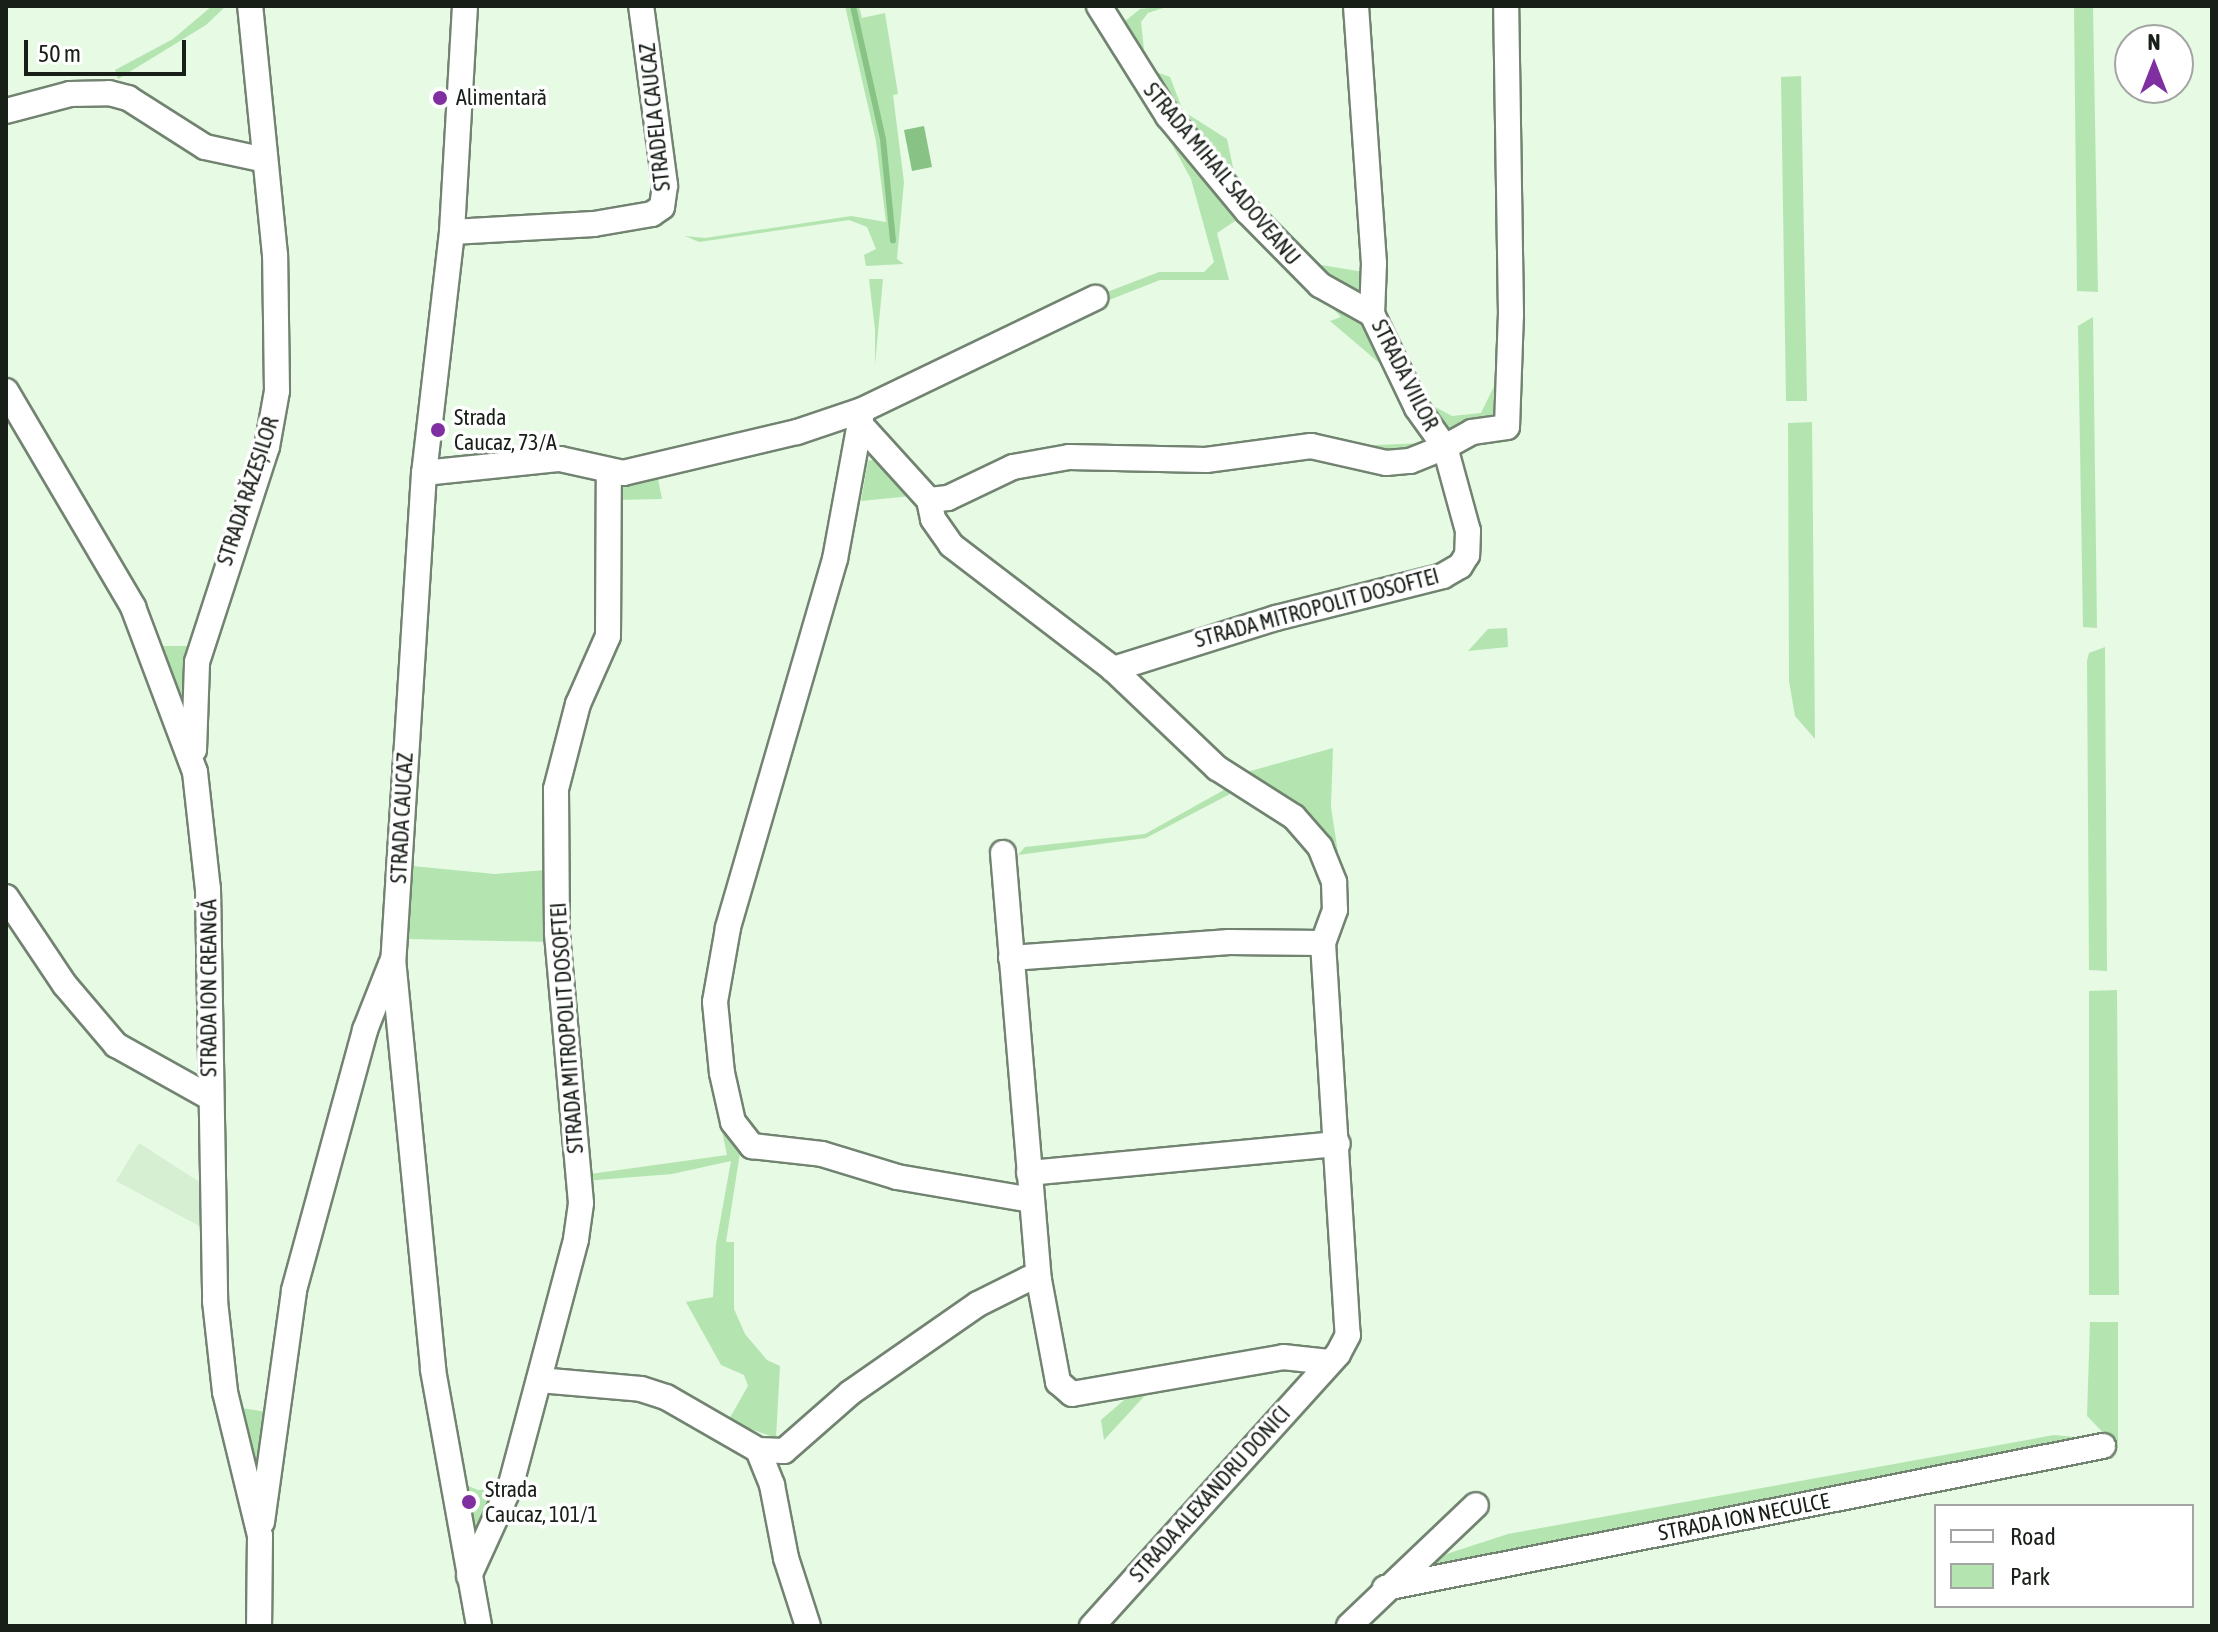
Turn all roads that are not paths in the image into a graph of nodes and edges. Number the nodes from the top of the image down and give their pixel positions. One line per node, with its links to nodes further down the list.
1 (250, 6): 8 (street, STRADA RĂZEȘILOR)
2 (465, 6): 9 (street, STRADA CAUCAZ)
3 (641, 6): 9 (street, STRADELA CAUCAZ)
4 (1099, 6): 11 (street, STRADA MIHAIL SADOVEANU)
5 (1356, 6): 11 (street, STRADA VIILOR)
6 (1506, 6): 14 (street, STRADA VIILOR)
7 (6, 111): 8 (street)
8 (265, 160): 19 (street, STRADA RĂZEȘILOR)
9 (452, 232): 16 (street, STRADA CAUCAZ)
10 (1095, 298): 13 (street)
11 (1372, 314): 14 (street, STRADA VIILOR)
12 (6, 391): 19 (street, STRADA ION CREANGĂ)
13 (861, 417): 15 (street); 17 (street); 28 (street)
14 (1445, 447): 17 (street); 18 (street, STRADA MITROPOLIT DOSOFTEI)
15 (609, 472): 16 (street); 31 (street, STRADA MITROPOLIT DOSOFTEI)
16 (424, 473): 24 (street, STRADA CAUCAZ)
17 (929, 500): 18 (street)
18 (1113, 669): 22 (street, STRADA ALEXANDRU DONICI)
19 (195, 772): 25 (street, STRADA ION CREANGĂ)
20 (1003, 853): 23 (street)
21 (6, 897): 25 (street)
22 (1323, 943): 23 (street); 26 (street, STRADA ALEXANDRU DONICI)
23 (1011, 958): 27 (street)
24 (393, 959): 35 (street); 36 (street, STRADA CAUCAZ)
25 (209, 1097): 35 (street, STRADA ION CREANGĂ)
26 (1338, 1144): 27 (street); 30 (street, STRADA ALEXANDRU DONICI)
27 (1029, 1173): 28 (street)
28 (1031, 1200): 29 (street)
29 (1039, 1280): 30 (street); 33 (street)
30 (1329, 1362): 41 (street, STRADA ALEXANDRU DONICI)
31 (539, 1380): 33 (street); 36 (street, STRADA MITROPOLIT DOSOFTEI)
32 (2103, 1446): 37 (street, STRADA ION NECULCE)
33 (758, 1450): 40 (street)
34 (1476, 1505): 37 (street)
35 (260, 1536): 38 (street, STRADA ION CREANGĂ)
36 (469, 1576): 39 (street, STRADA CAUCAZ)
37 (1385, 1588): 42 (street)
38 (259, 1626)
39 (479, 1626)
40 (808, 1626)
41 (1092, 1626)
42 (1349, 1626)

